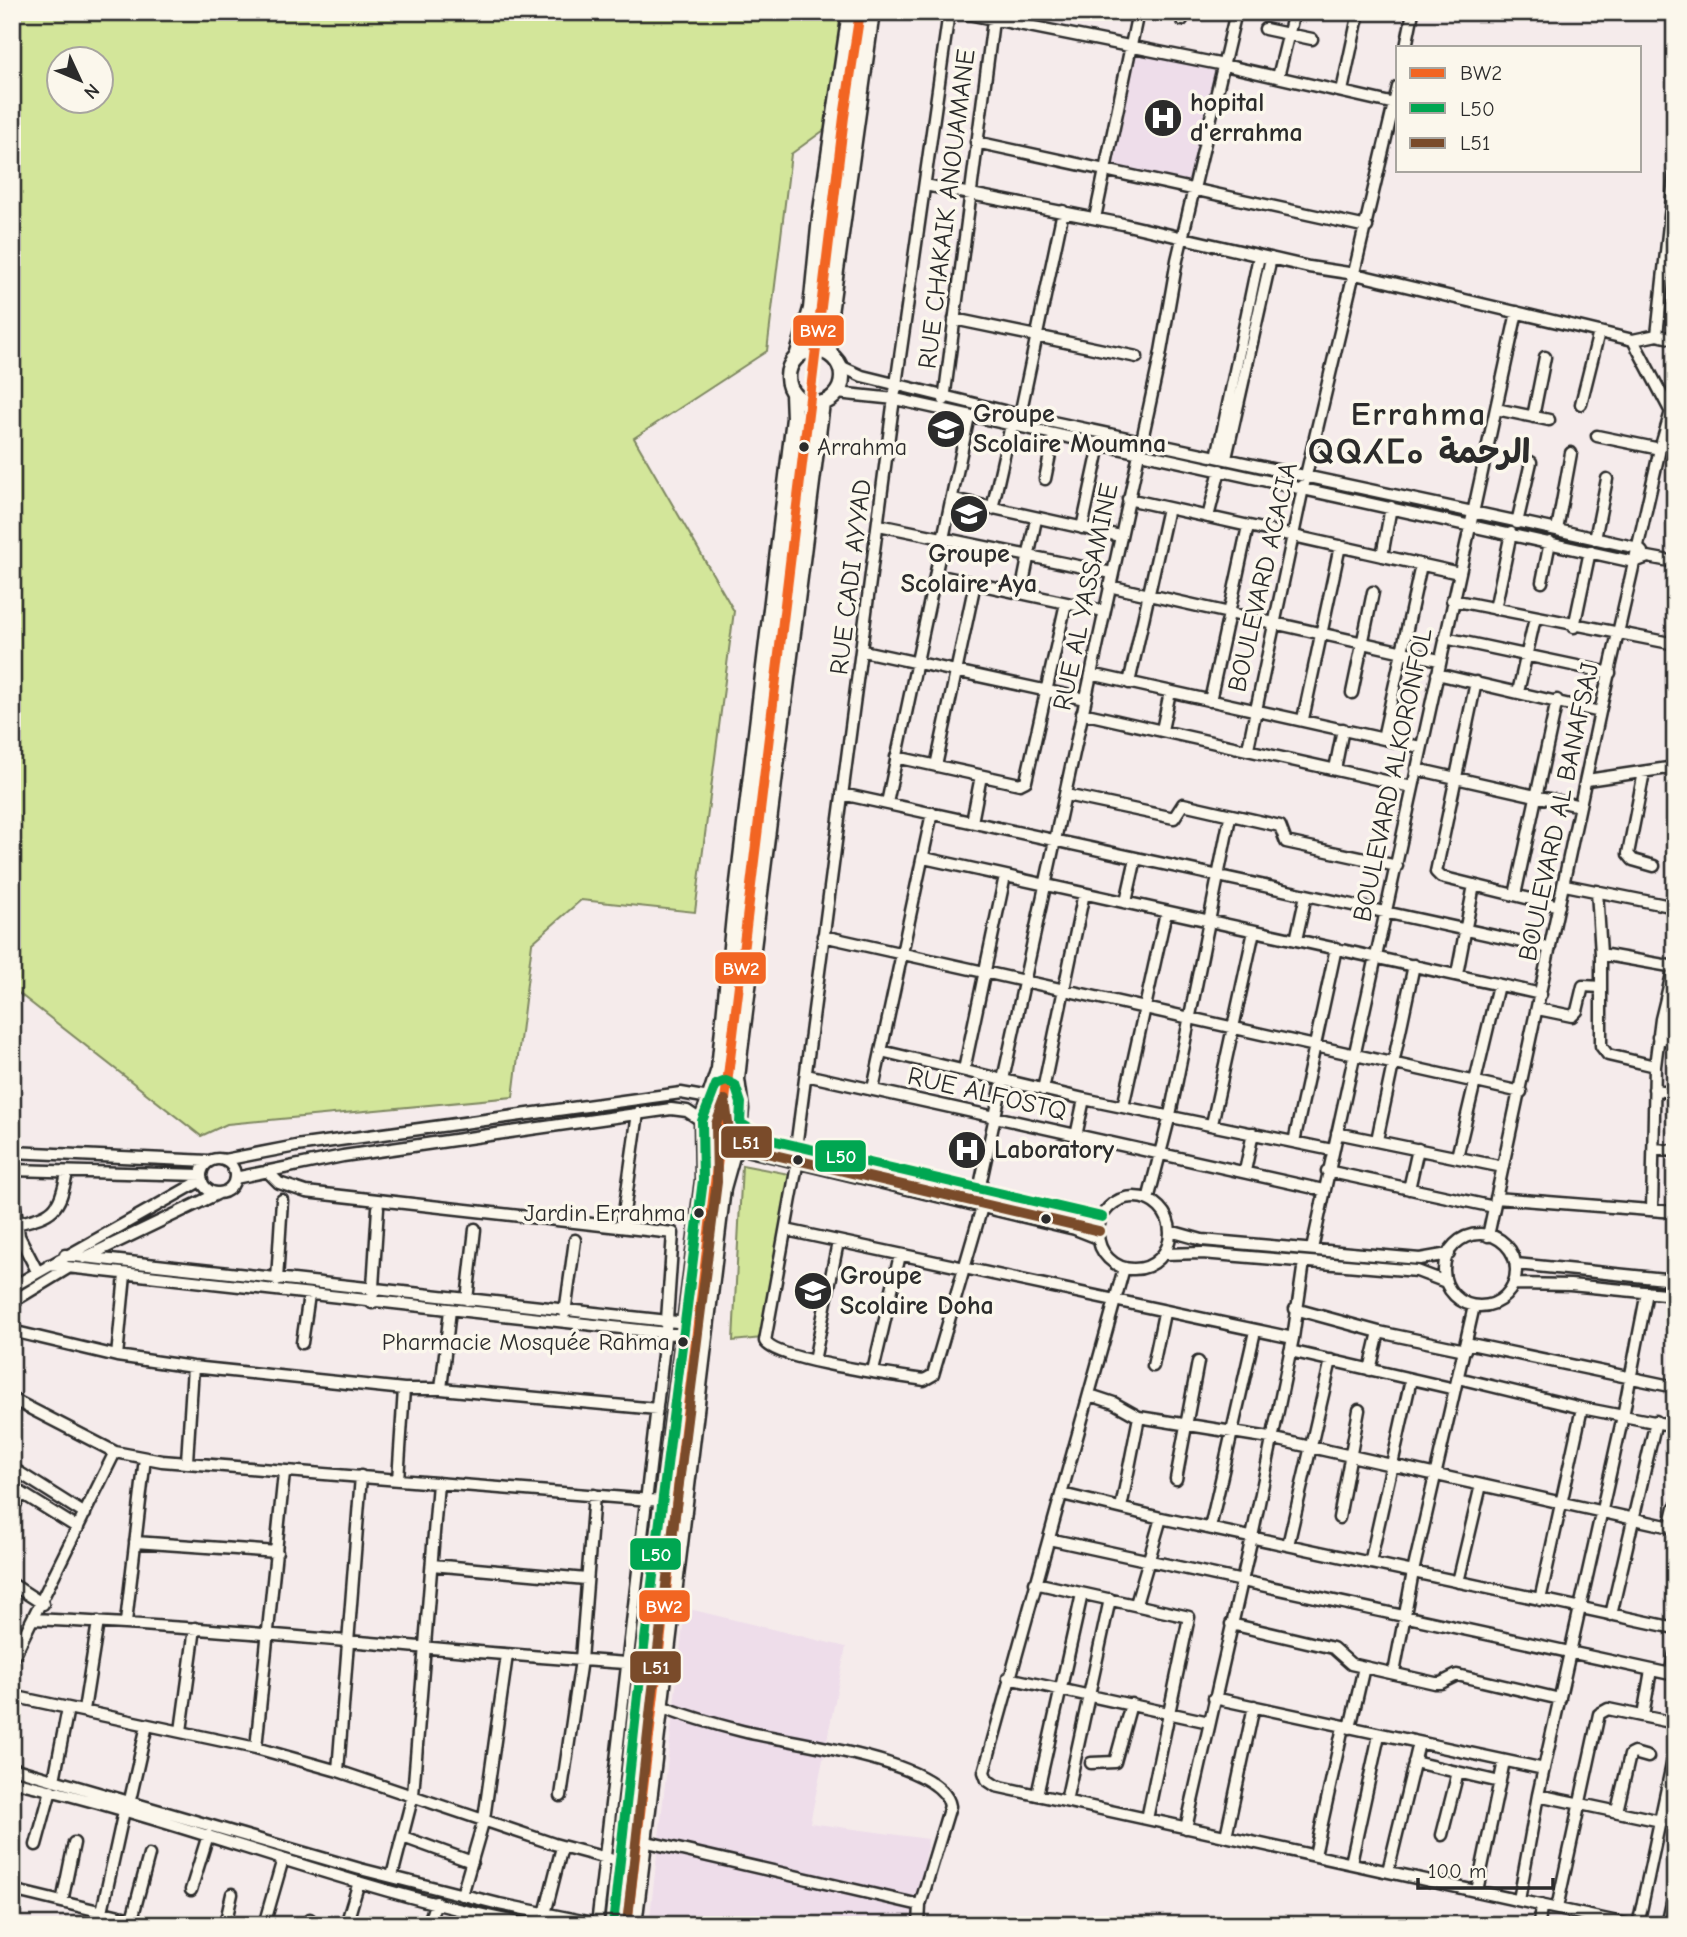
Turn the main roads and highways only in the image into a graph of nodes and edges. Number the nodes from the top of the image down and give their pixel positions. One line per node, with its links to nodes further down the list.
1 (850, 12): 3 (main road)
2 (872, 12): 4 (main road)
3 (797, 357): 4 (main road); 5 (main road)
4 (835, 360): 6 (main road)
5 (793, 393): 6 (main road); 8 (main road)
6 (822, 403): 7 (main road)
7 (739, 1091): 8 (main road); 10 (main road)
8 (712, 1092): 9 (main road)
9 (704, 1149): 10 (main road); 11 (main road)
10 (734, 1152): 12 (main road)
11 (613, 1925)
12 (634, 1925)

